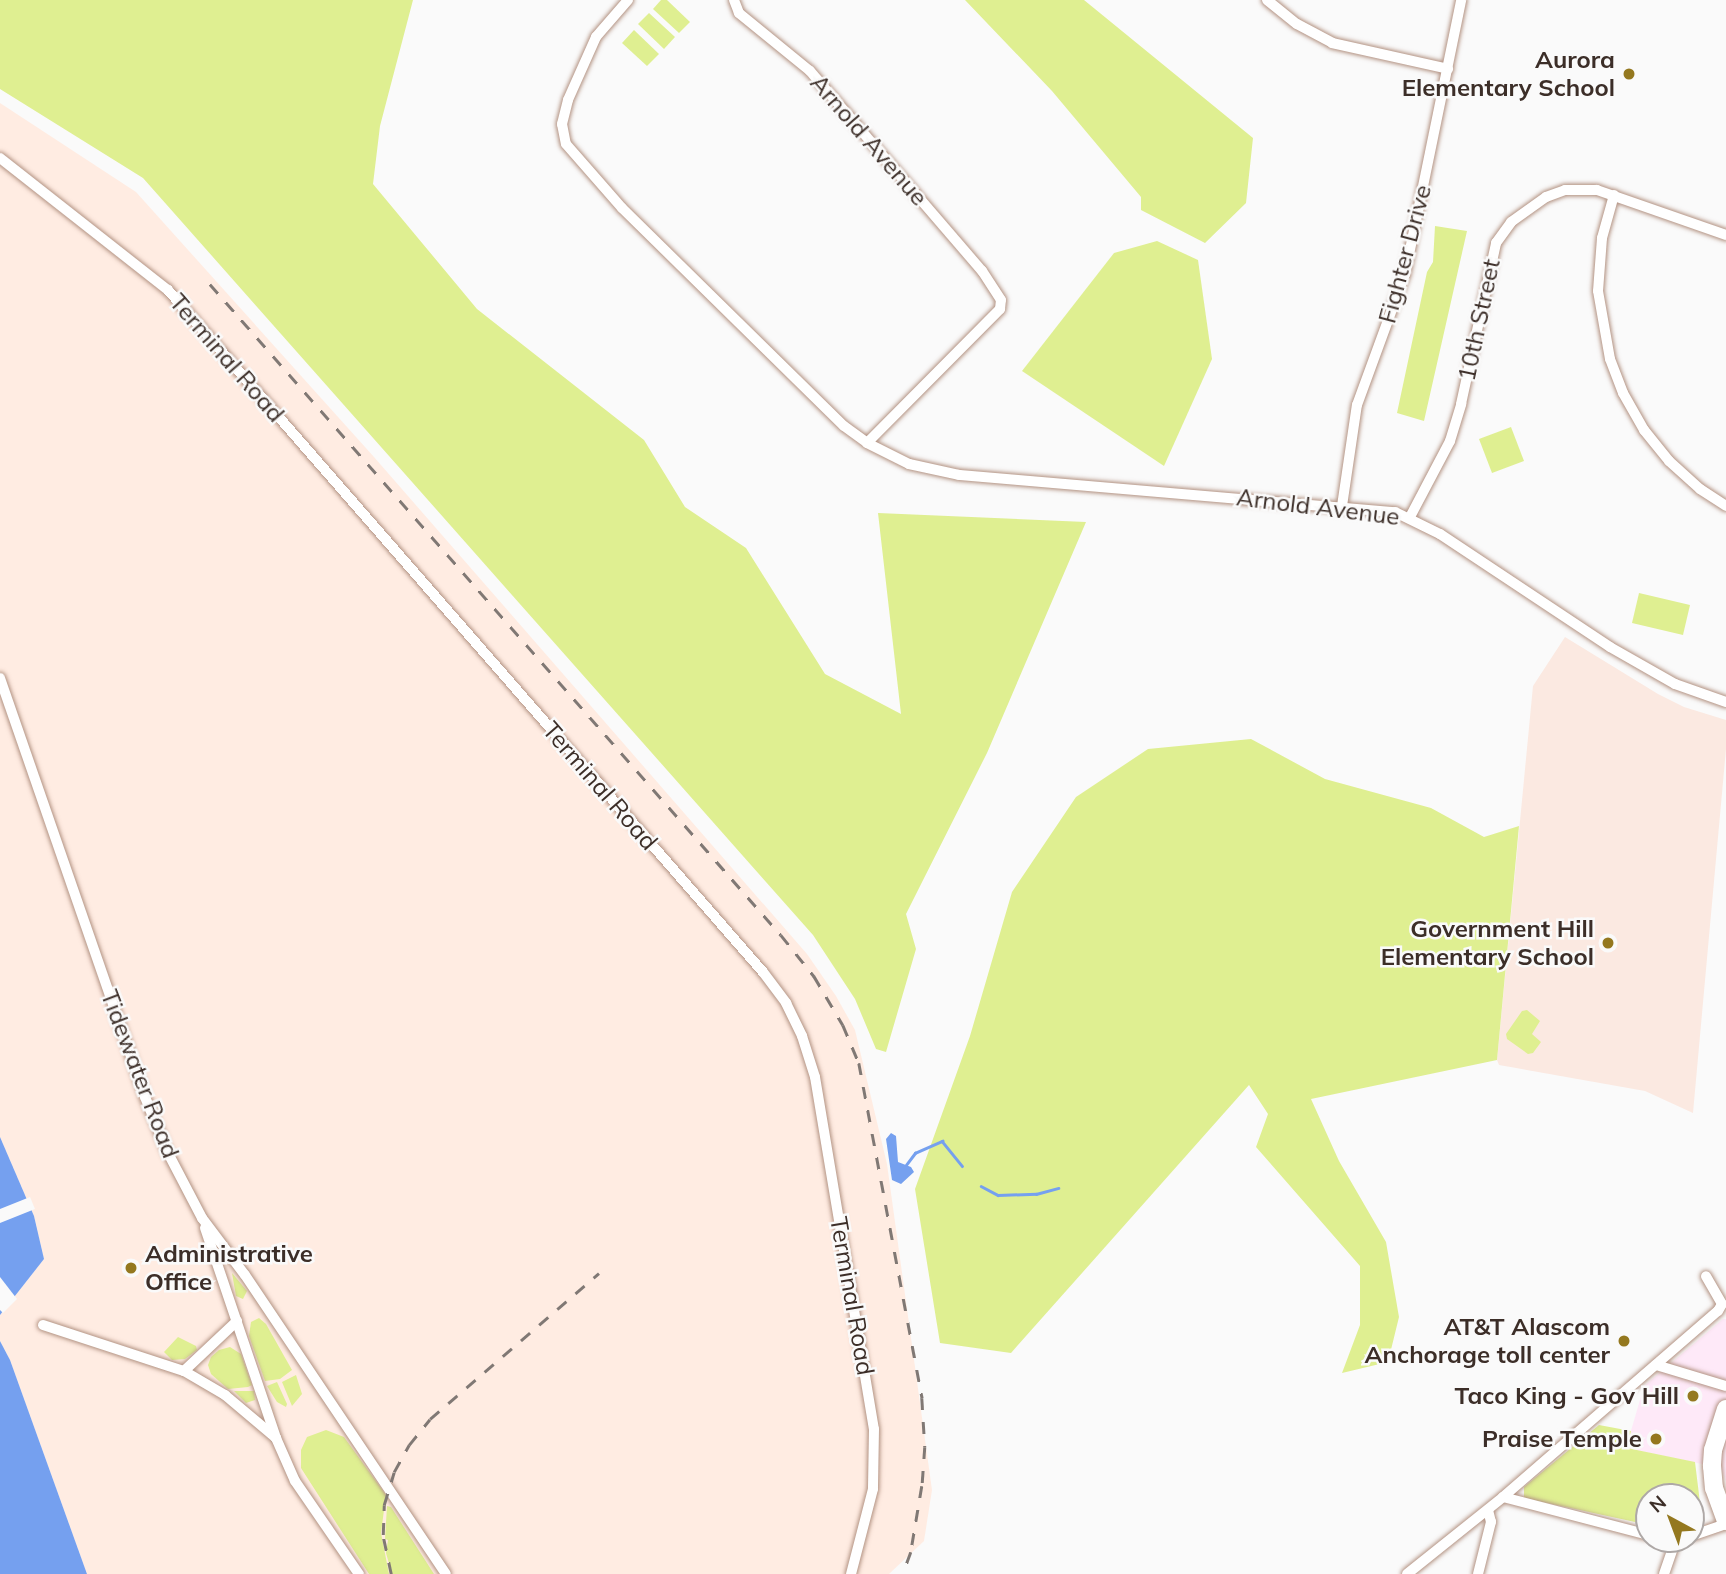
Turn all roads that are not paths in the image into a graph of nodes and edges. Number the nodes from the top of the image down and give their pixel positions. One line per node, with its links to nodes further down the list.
1 (628, 0): 9 (street, Arnold Avenue)
2 (734, 0): 9 (street, Arnold Avenue)
3 (1267, 0): 5 (street)
4 (1461, 0): 5 (street, Fighter Drive)
5 (1448, 69): 10 (street, Fighter Drive)
6 (0, 159): 32 (street, Terminal Road)
7 (1614, 195): 8 (street, 10th Street); 11 (street); 12 (street, 10th Street)
8 (1726, 235)
9 (867, 443): 10 (street, Arnold Avenue)
10 (1342, 506): 12 (street, Arnold Avenue)
11 (1726, 506)
12 (1410, 517): 14 (street, Arnold Avenue)
13 (0, 678): 15 (street, Tidewater Road)
14 (1726, 702)
15 (202, 1218): 17 (street); 31 (street, Tidewater Road)
16 (1706, 1276): 19 (street)
17 (237, 1321): 20 (street); 23 (street)
18 (43, 1325): 20 (street)
19 (1656, 1365): 21 (street); 24 (street)
20 (184, 1371): 23 (street)
21 (1726, 1386)
22 (1726, 1409): 26 (main road)
23 (276, 1438): 30 (street)
24 (1503, 1497): 25 (street); 28 (street)
25 (1488, 1510): 33 (street); 34 (street)
26 (1726, 1522): 27 (street)
27 (1705, 1530)
28 (1635, 1531)
29 (1674, 1553): 35 (street)
30 (359, 1574)
31 (446, 1574)
32 (851, 1574)
33 (1407, 1574)
34 (1478, 1574)
35 (1664, 1574)

